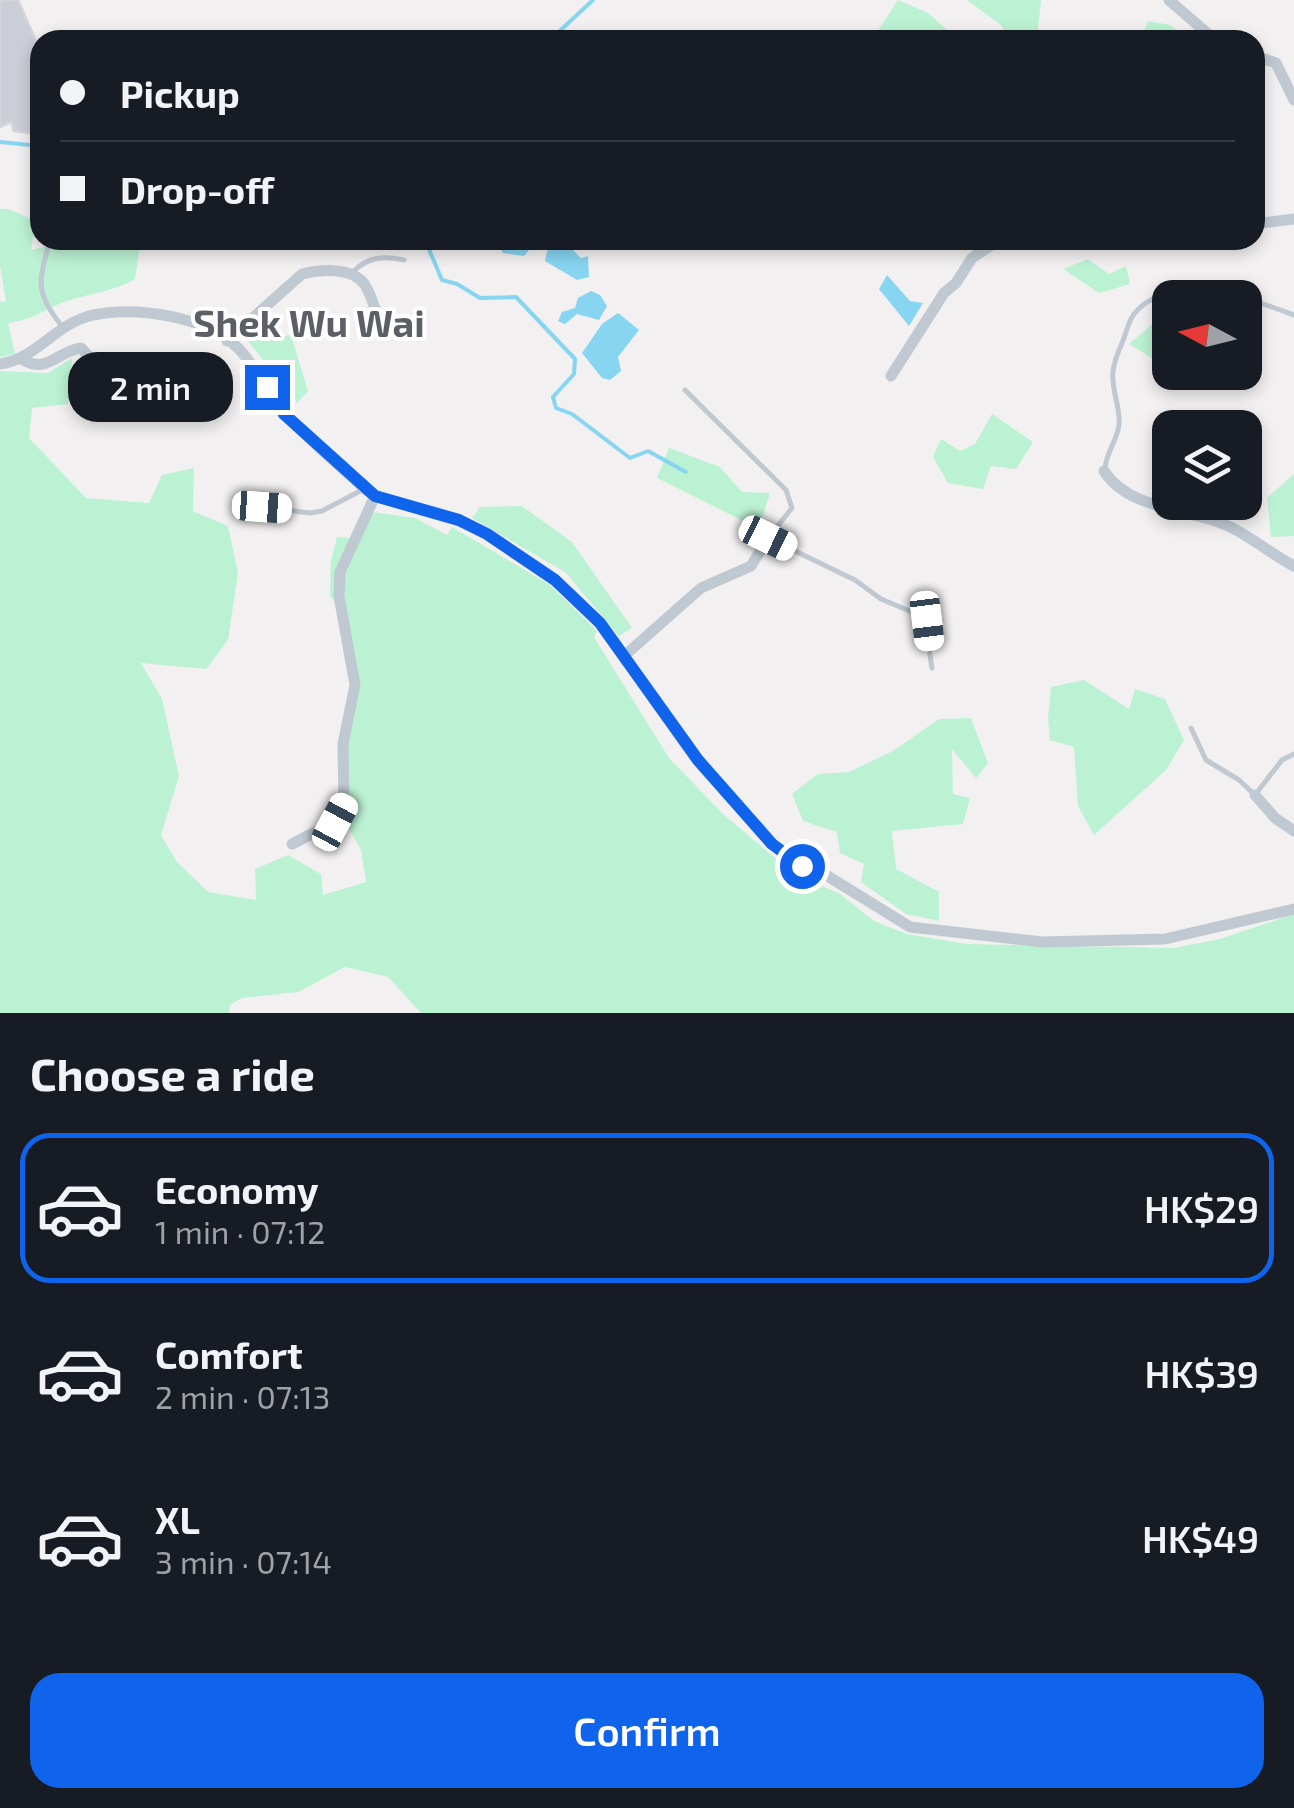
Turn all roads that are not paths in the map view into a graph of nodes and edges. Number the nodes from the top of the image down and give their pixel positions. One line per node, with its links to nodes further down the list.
1 (1169, 0): 2 (street)
2 (1204, 30)
3 (1265, 59): 4 (street)
4 (1294, 100)
5 (1294, 219): 6 (street)
6 (1265, 223)
7 (48, 250): 13 (lane)
8 (984, 250): 18 (street)
9 (404, 260): 10 (lane)
10 (351, 274): 12 (street); 14 (street)
11 (1294, 315): 20 (lane)
12 (378, 317)
13 (62, 326): 14 (street); 15 (street)
14 (228, 340): 21 (street)
15 (20, 358): 16 (street); 17 (street)
16 (0, 364)
17 (104, 373)
18 (892, 376)
19 (684, 390): 23 (lane)
20 (1104, 472): 24 (street)
21 (370, 492): 22 (lane); 25 (street); 31 (street)
22 (238, 509)
23 (768, 538): 25 (street); 26 (lane)
24 (1294, 566)
25 (624, 656): 32 (street)
26 (932, 668)
27 (1191, 728): 29 (lane)
28 (1294, 754): 29 (lane)
29 (1255, 795): 30 (street)
30 (1294, 830)
31 (292, 844)
32 (1294, 909)

